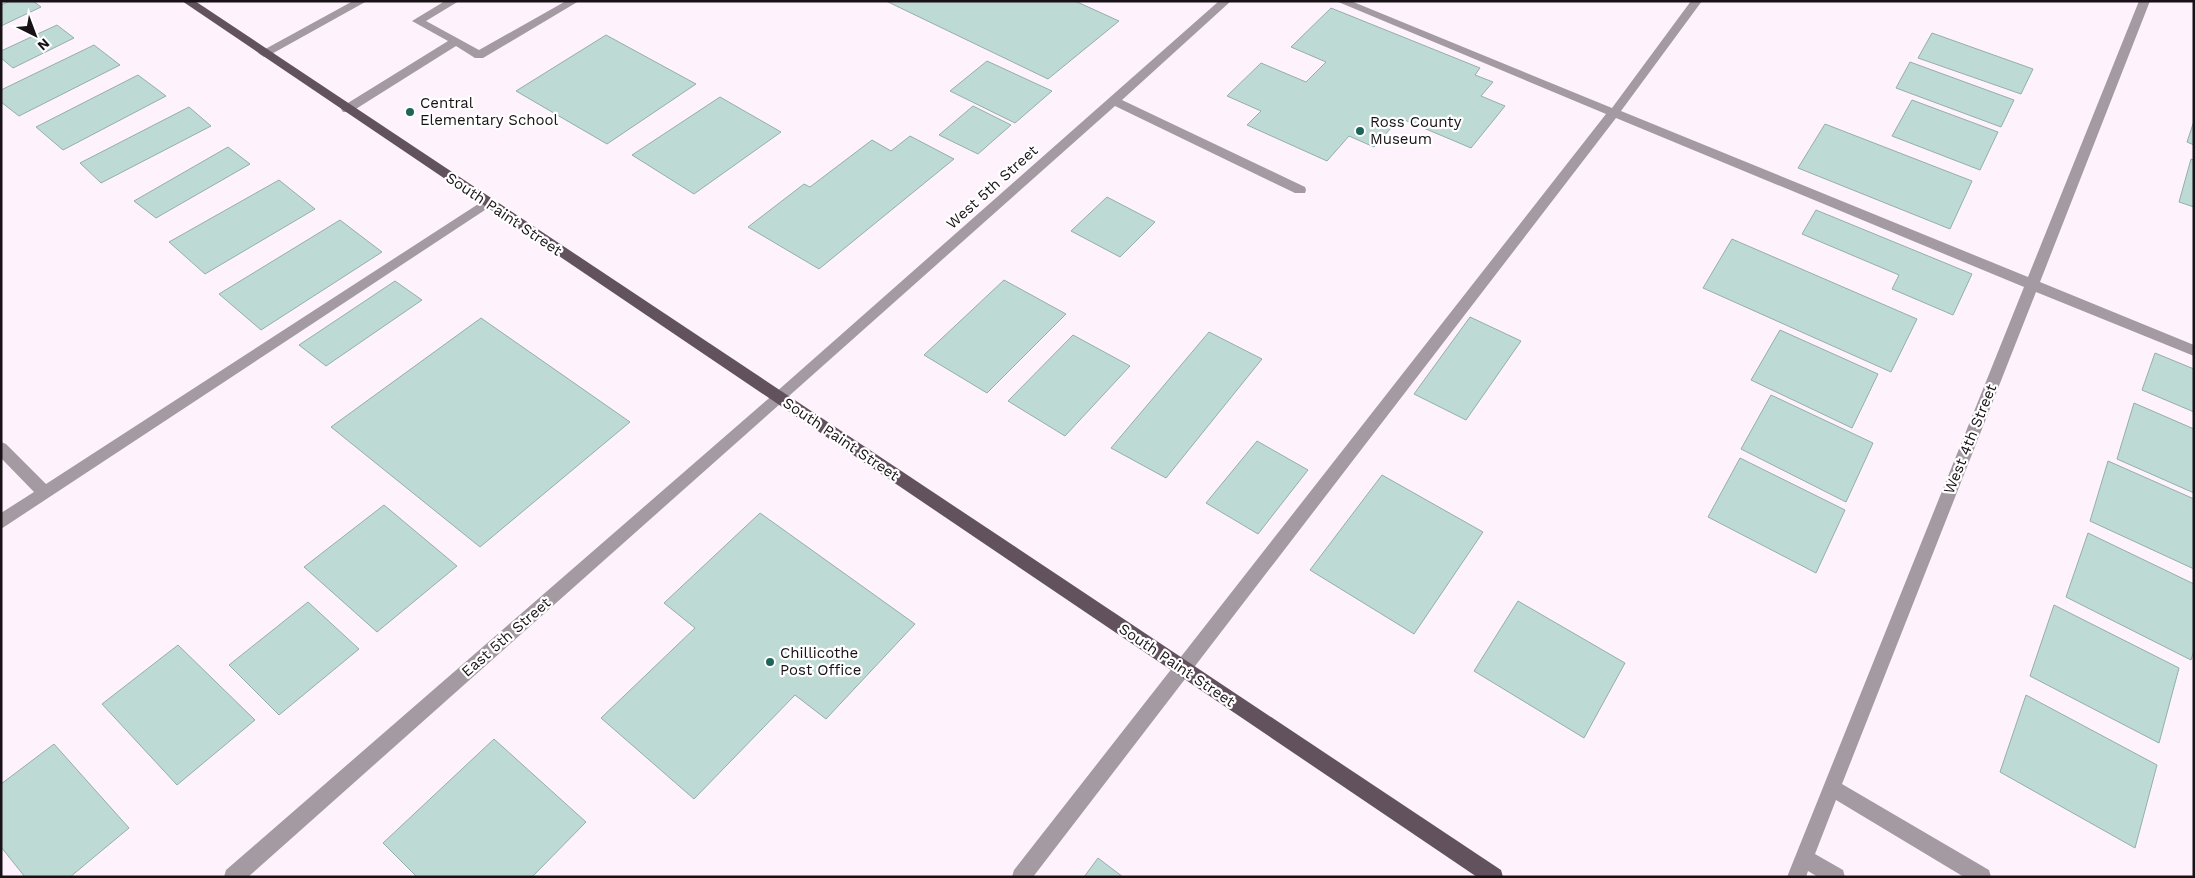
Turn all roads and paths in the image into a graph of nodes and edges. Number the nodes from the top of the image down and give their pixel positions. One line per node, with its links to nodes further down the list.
1 (187, 1): 10 (main road, South Paint Street)
2 (362, 1): 10 (street)
3 (454, 1): 9 (street)
4 (574, 1): 9 (street)
5 (1226, 1): 11 (street, West 5th Street)
6 (1342, 1): 13 (street)
7 (1697, 1): 13 (street)
8 (2145, 1): 16 (street, West 4th Street)
9 (456, 41): 12 (street)
10 (264, 53): 12 (main road, South Paint Street)
11 (1114, 101): 14 (street); 18 (street, West 5th Street)
12 (347, 109): 15 (main road, South Paint Street)
13 (1614, 113): 16 (street); 22 (street)
14 (1300, 190)
15 (486, 203): 18 (main road, South Paint Street); 20 (street)
16 (2032, 285): 17 (street); 23 (street, West 4th Street)
17 (2194, 351)
18 (780, 397): 22 (main road, South Paint Street); 25 (street, East 5th Street)
19 (1, 448): 20 (street)
20 (45, 493): 21 (street)
21 (1, 522)
22 (1182, 668): 26 (street); 27 (main road, South Paint Street)
23 (1832, 788): 24 (street, West 4th Street); 30 (street)
24 (1804, 858): 28 (street, West 4th Street); 29 (street)
25 (233, 877)
26 (1021, 877)
27 (1494, 877)
28 (1796, 877)
29 (1836, 877)
30 (1982, 877)

